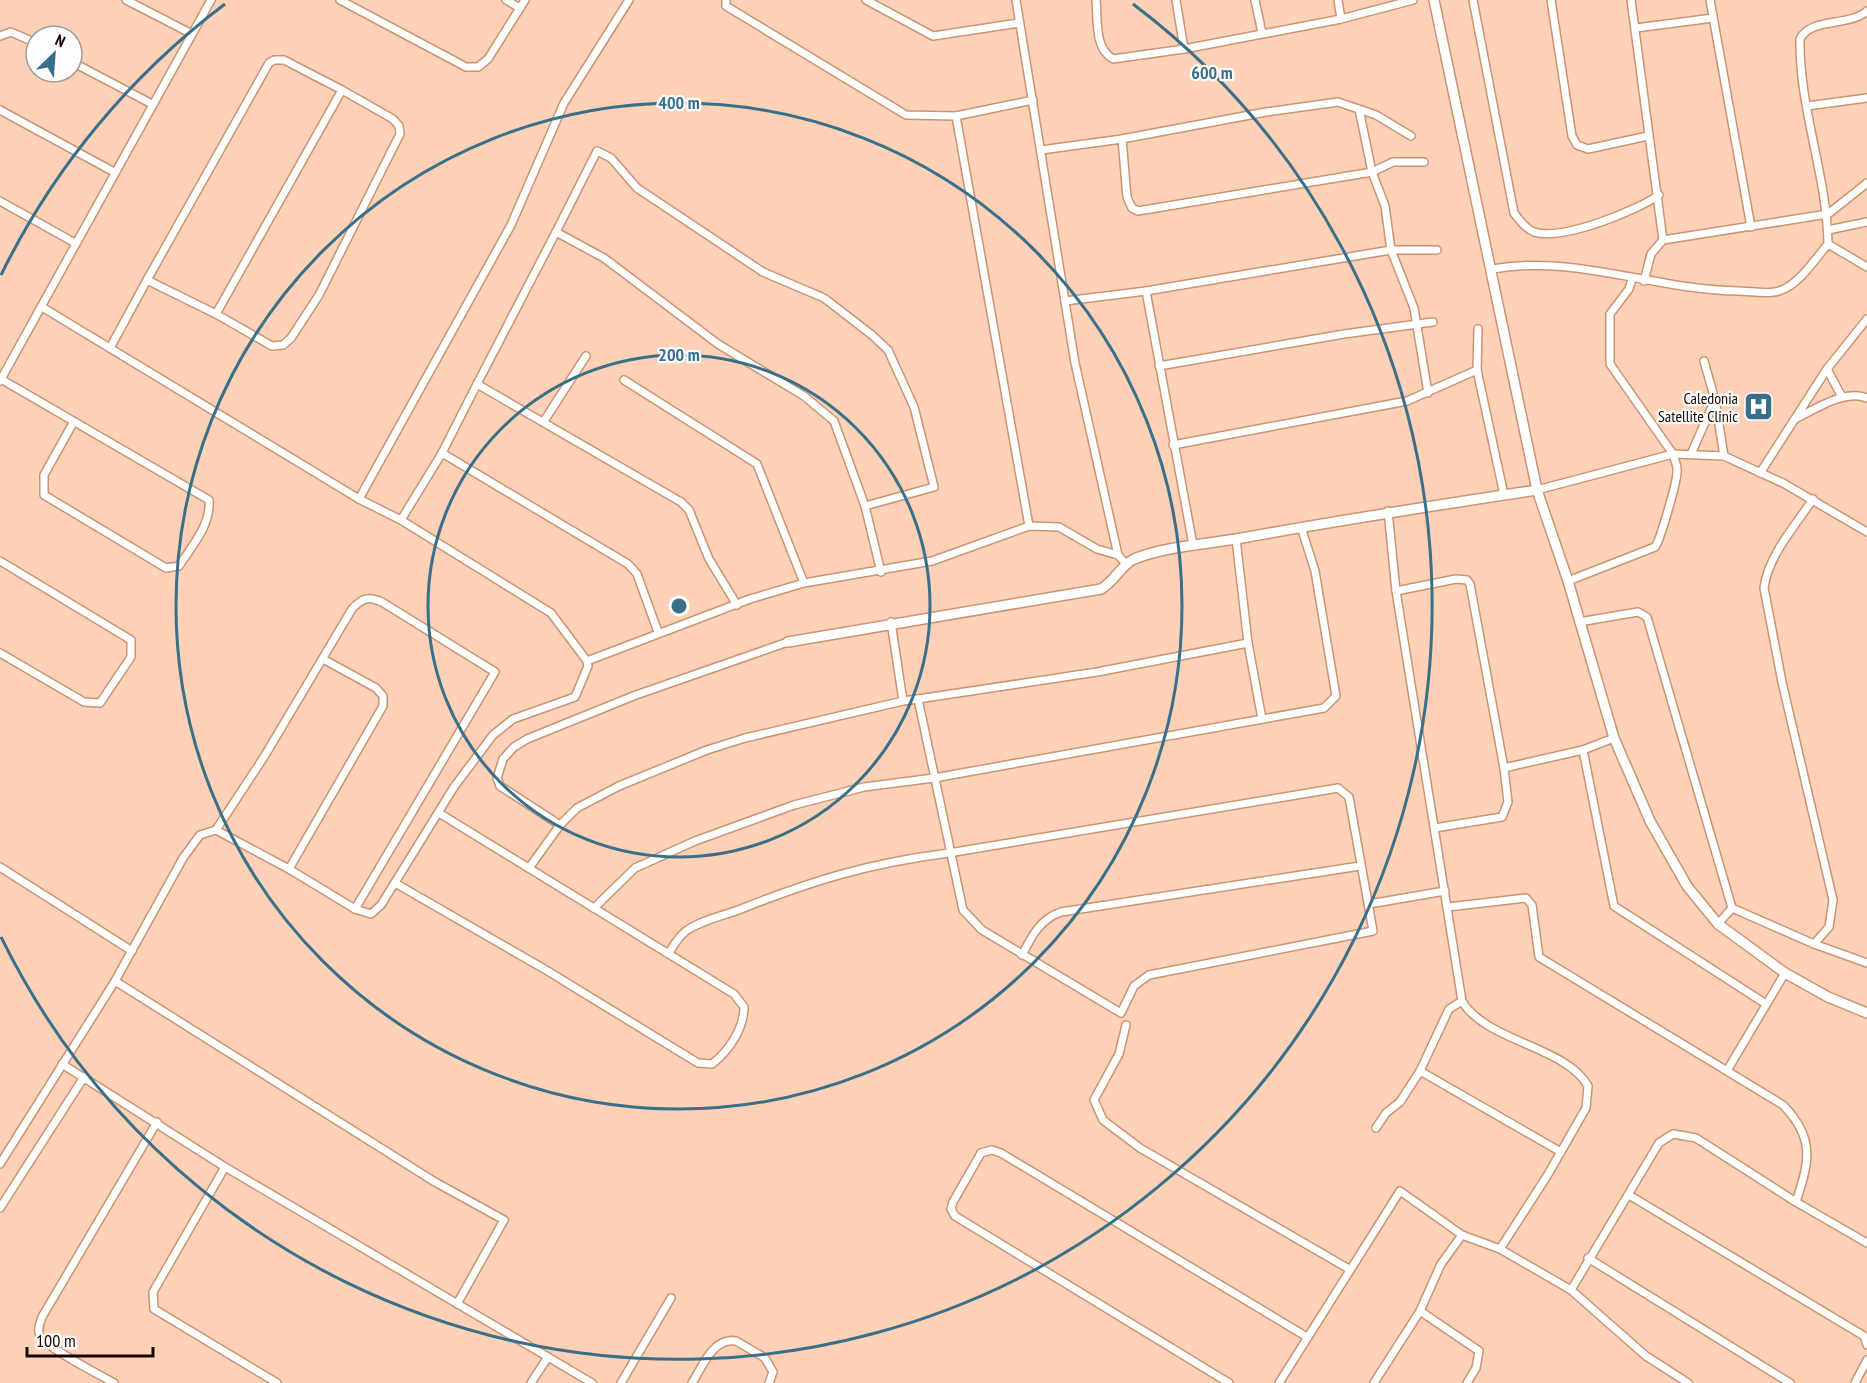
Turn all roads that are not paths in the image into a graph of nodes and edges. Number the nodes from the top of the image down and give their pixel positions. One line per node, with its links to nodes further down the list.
1 (126, 0): 27 (street)
2 (210, 0): 27 (street)
3 (340, 0): 20 (street)
4 (506, 0): 20 (street)
5 (525, 0): 20 (street)
6 (629, 0): 97 (street)
7 (726, 0): 39 (street)
8 (866, 0): 24 (street)
9 (1016, 0): 24 (street)
10 (1096, 0): 30 (street)
11 (1176, 0): 30 (street)
12 (1255, 0): 26 (street)
13 (1338, 0): 23 (street)
14 (1413, 0): 23 (street)
15 (1434, 0): 61 (street)
16 (1473, 0): 48 (street)
17 (1551, 0): 41 (street)
18 (1631, 0): 25 (street)
19 (1710, 0): 22 (street)
20 (520, 8)
21 (1867, 11): 36 (street)
22 (1713, 18): 25 (street); 52 (street)
23 (1341, 19): 26 (street)
24 (1019, 23): 34 (street)
25 (1636, 28): 41 (street)
26 (1262, 33): 30 (street)
27 (192, 34): 35 (street)
28 (0, 36): 29 (street)
29 (24, 38)
30 (1184, 49)
31 (84, 68): 35 (street)
32 (342, 90): 63 (street); 68 (street); 68 (street)
33 (1867, 98): 36 (street)
34 (1033, 100): 39 (street); 43 (street)
35 (152, 104): 45 (street)
36 (1807, 106): 50 (street)
37 (1359, 109): 40 (street); 42 (street); 46 (street)
38 (0, 110): 45 (street)
39 (956, 116): 102 (street)
40 (1412, 136)
41 (1648, 136): 48 (street)
42 (1122, 140): 43 (street); 46 (street)
43 (1041, 150): 66 (street)
44 (1424, 162): 46 (street)
45 (114, 172): 56 (street)
46 (1372, 172): 58 (street)
47 (1867, 183): 50 (street)
48 (1659, 195): 55 (street)
49 (0, 201): 56 (street)
50 (1828, 214): 52 (street); 53 (street)
51 (1867, 222): 53 (street)
52 (1751, 227): 55 (street)
53 (1828, 230): 57 (street)
54 (556, 232): 81 (street); 99 (street); 99 (street)
55 (1663, 240): 64 (street)
56 (75, 243): 67 (street)
57 (1828, 244): 60 (street); 64 (street)
58 (1391, 250): 59 (street); 65 (street); 71 (street)
59 (1437, 250)
60 (1867, 267)
61 (1492, 269): 62 (street); 95 (street)
62 (1632, 279): 64 (street); 91 (street)
63 (147, 280): 68 (street); 73 (street)
64 (1644, 281)
65 (1146, 291): 66 (street); 76 (street)
66 (1065, 301): 107 (street)
67 (42, 308): 73 (street); 79 (street)
68 (216, 314)
69 (1867, 319): 77 (street)
70 (1433, 322): 71 (street)
71 (1418, 324): 76 (street); 82 (street)
72 (1478, 329): 78 (street)
73 (110, 348): 97 (street)
74 (586, 356): 87 (street)
75 (1704, 361): 85 (street)
76 (1159, 366): 89 (street)
77 (1827, 369): 83 (street); 86 (street)
78 (1477, 370): 82 (street); 96 (street)
79 (1, 380): 88 (street)
80 (624, 380): 112 (street)
81 (477, 384): 87 (street); 90 (street)
82 (1428, 393): 89 (street)
83 (1842, 397): 84 (street); 86 (street)
84 (1867, 398)
85 (1715, 400): 92 (street); 93 (street)
86 (1795, 419): 94 (street)
87 (544, 421): 114 (street)
88 (73, 423): 88 (street)
89 (1173, 445): 106 (street)
90 (442, 453): 101 (street); 117 (street)
91 (1673, 454): 92 (street); 95 (street); 111 (street)
92 (1691, 454): 93 (street)
93 (1724, 456): 94 (street)
94 (1760, 473): 98 (street)
95 (1536, 490): 96 (street); 111 (street)
96 (1504, 495): 100 (street)
97 (359, 499): 101 (street)
98 (1813, 499): 104 (street); 147 (street)
99 (865, 506): 110 (street)
100 (1388, 511): 103 (street); 113 (street)
101 (401, 520): 122 (street)
102 (1029, 526): 107 (street); 110 (street)
103 (1301, 527): 105 (street); 125 (street)
104 (1867, 532)
105 (1236, 539): 106 (street); 119 (street)
106 (1193, 545): 109 (street)
107 (1118, 555): 109 (street)
108 (0, 561): 120 (street)
109 (1126, 564): 115 (street)
110 (881, 572): 112 (street)
111 (1568, 581): 116 (street)
112 (804, 583): 114 (street)
113 (1396, 591): 128 (street); 132 (street)
114 (737, 604): 117 (street)
115 (891, 622): 118 (street); 124 (street)
116 (1579, 622): 126 (street); 144 (street)
117 (658, 632): 122 (street)
118 (788, 642): 131 (street)
119 (1248, 643): 123 (street); 125 (street)
120 (0, 653)
121 (323, 659): 133 (street); 138 (street); 145 (street)
122 (587, 661): 130 (street)
123 (918, 699): 124 (street); 129 (street)
124 (903, 701): 131 (street)
125 (1262, 719): 129 (street)
126 (1614, 738): 127 (street); 146 (street)
127 (1583, 750): 128 (street); 155 (street)
128 (1504, 768): 132 (street)
129 (934, 778): 134 (street); 143 (street)
130 (438, 813): 137 (street); 139 (street)
131 (560, 825): 137 (street)
132 (1435, 828): 140 (street)
133 (216, 830): 138 (street); 148 (street)
134 (949, 853): 135 (street); 149 (street); 150 (street)
135 (1360, 866): 141 (street); 150 (street)
136 (0, 867): 148 (street)
137 (529, 868): 143 (street)
138 (289, 869): 145 (street)
139 (394, 883): 145 (street); 149 (street)
140 (1445, 891): 141 (street); 142 (street)
141 (1369, 904): 150 (street)
142 (1448, 907): 154 (street); 159 (street)
143 (594, 908): 149 (street)
144 (1732, 908): 146 (street); 147 (street)
145 (355, 909)
146 (1718, 924): 152 (street)
147 (1814, 944): 151 (street)
148 (132, 951): 153 (street)
149 (669, 953)
150 (1022, 955)
151 (1867, 963)
152 (1785, 973): 155 (street); 156 (street)
153 (115, 981): 158 (street); 177 (street)
154 (1462, 1001): 160 (street); 164 (street)
155 (1766, 1004): 159 (street)
156 (1867, 1013)
157 (1126, 1025): 174 (street)
158 (62, 1064): 161 (street); 165 (street)
159 (1728, 1069): 168 (street)
160 (1420, 1071): 163 (street); 164 (street)
161 (84, 1077): 162 (street); 169 (street)
162 (157, 1122): 166 (street); 183 (street)
163 (1376, 1128)
164 (1561, 1152): 172 (street)
165 (0, 1164)
166 (225, 1167): 177 (street); 184 (street)
167 (1629, 1196): 168 (street); 173 (street); 180 (street)
168 (1796, 1202): 171 (street)
169 (0, 1208)
170 (1462, 1235): 172 (street); 174 (street); 178 (street)
171 (1867, 1244)
172 (1500, 1249): 175 (street)
173 (1588, 1258): 175 (street); 195 (street)
174 (1349, 1269): 179 (street)
175 (1571, 1290): 194 (street)
176 (671, 1298): 187 (street)
177 (457, 1304): 181 (street)
178 (1420, 1311): 192 (street); 193 (street)
179 (1307, 1337): 190 (street); 191 (street)
180 (1867, 1345)
181 (548, 1357): 185 (street); 186 (street)
182 (1867, 1360): 196 (street)
183 (114, 1383)
184 (277, 1383)
185 (531, 1383)
186 (592, 1383)
187 (621, 1383)
188 (693, 1383): 189 (street)
189 (769, 1383)
190 (1229, 1383)
191 (1279, 1383)
192 (1374, 1383)
193 (1467, 1383)
194 (1688, 1383)
195 (1790, 1383)
196 (1855, 1383)

